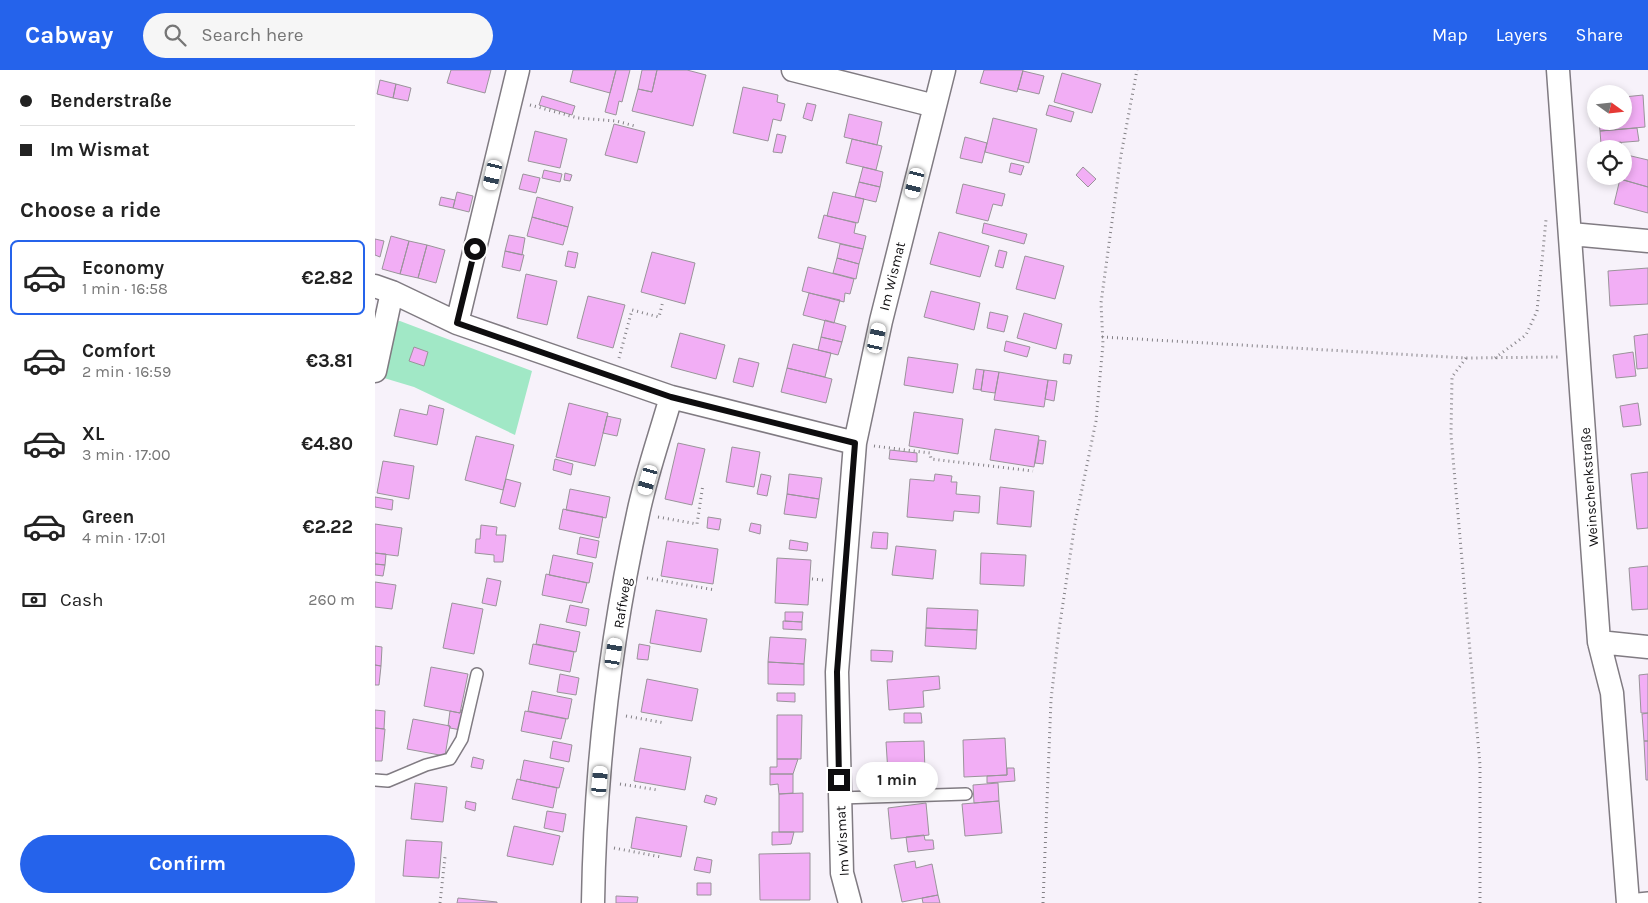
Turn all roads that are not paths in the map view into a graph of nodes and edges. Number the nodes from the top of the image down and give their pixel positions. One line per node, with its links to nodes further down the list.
1 (518, 70): 9 (street)
2 (944, 70): 5 (street, Im Wismat)
3 (1558, 70): 6 (street, Weinschenkstraße)
4 (807, 72): 5 (street)
5 (935, 106): 12 (street, Im Wismat)
6 (1571, 234): 7 (street); 13 (street, Weinschenkstraße)
7 (1648, 241)
8 (384, 289): 9 (street); 10 (street)
9 (457, 323): 11 (street)
10 (375, 371)
11 (671, 397): 12 (street); 20 (street, Raffweg)
12 (855, 443): 18 (street, Im Wismat)
13 (1599, 642): 14 (street); 19 (street, Weinschenkstraße)
14 (1648, 648)
15 (477, 674): 16 (lane)
16 (375, 780)
17 (966, 794): 18 (lane)
18 (840, 798): 21 (street, Im Wismat)
19 (1634, 900)
20 (593, 903)
21 (849, 903)

